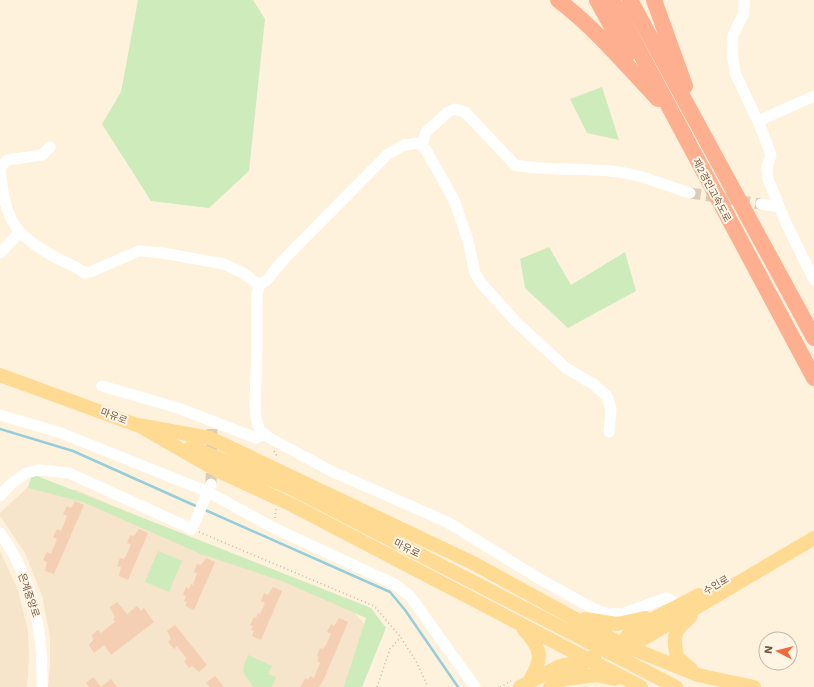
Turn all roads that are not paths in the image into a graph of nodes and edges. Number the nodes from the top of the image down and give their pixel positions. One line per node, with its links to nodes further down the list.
1 (558, 0): 7 (highway)
2 (597, 0): 7 (highway)
3 (612, 0): 9 (highway, 제2경인고속도로)
4 (630, 0): 11 (highway, 제2경인고속도로)
5 (654, 0): 11 (highway)
6 (744, 0): 10 (street)
7 (640, 80): 9 (highway)
8 (814, 96): 10 (street)
9 (671, 113): 24 (highway, 제2경인고속도로)
10 (758, 121): 17 (street)
11 (700, 129): 22 (highway, 제2경인고속도로)
12 (422, 146): 15 (street); 21 (street); 28 (street)
13 (50, 147): 14 (street)
14 (0, 168): 18 (street)
15 (690, 193)
16 (761, 204): 17 (street)
17 (779, 206): 20 (street)
18 (20, 232): 19 (street); 21 (street)
19 (0, 253)
20 (814, 280)
21 (259, 285): 29 (street)
22 (814, 338)
23 (0, 375): 27 (main road, 마유로)
24 (814, 378)
25 (102, 386): 29 (street)
26 (0, 415): 31 (street)
27 (138, 425): 30 (main road, 마유로); 30 (main road); 40 (main road)
28 (609, 432)
29 (265, 434): 37 (street)
30 (287, 480): 39 (main road); 50 (main road, 마유로)
31 (209, 491): 32 (street); 47 (street)
32 (0, 496)
33 (814, 529): 37 (main road, 수인로)
34 (0, 533): 46 (street, 은계중앙로)
35 (814, 538): 36 (main road, 수인로)
36 (714, 596): 41 (main road, 수인로); 43 (main road)
37 (680, 605): 38 (main road, 수인로)
38 (659, 616): 39 (main road); 41 (main road, 수인로)
39 (575, 618): 41 (main road)
40 (517, 623): 42 (main road); 45 (main road)
41 (621, 644): 42 (main road, 수인로); 43 (main road)
42 (587, 660): 44 (main road, 수인로); 45 (main road, 수인로); 49 (main road)
43 (699, 675): 51 (main road)
44 (564, 680): 48 (main road, 수인로); 49 (main road)
45 (524, 685)
46 (42, 687)
47 (475, 687)
48 (550, 687)
49 (641, 687)
50 (676, 687)
51 (754, 687)

